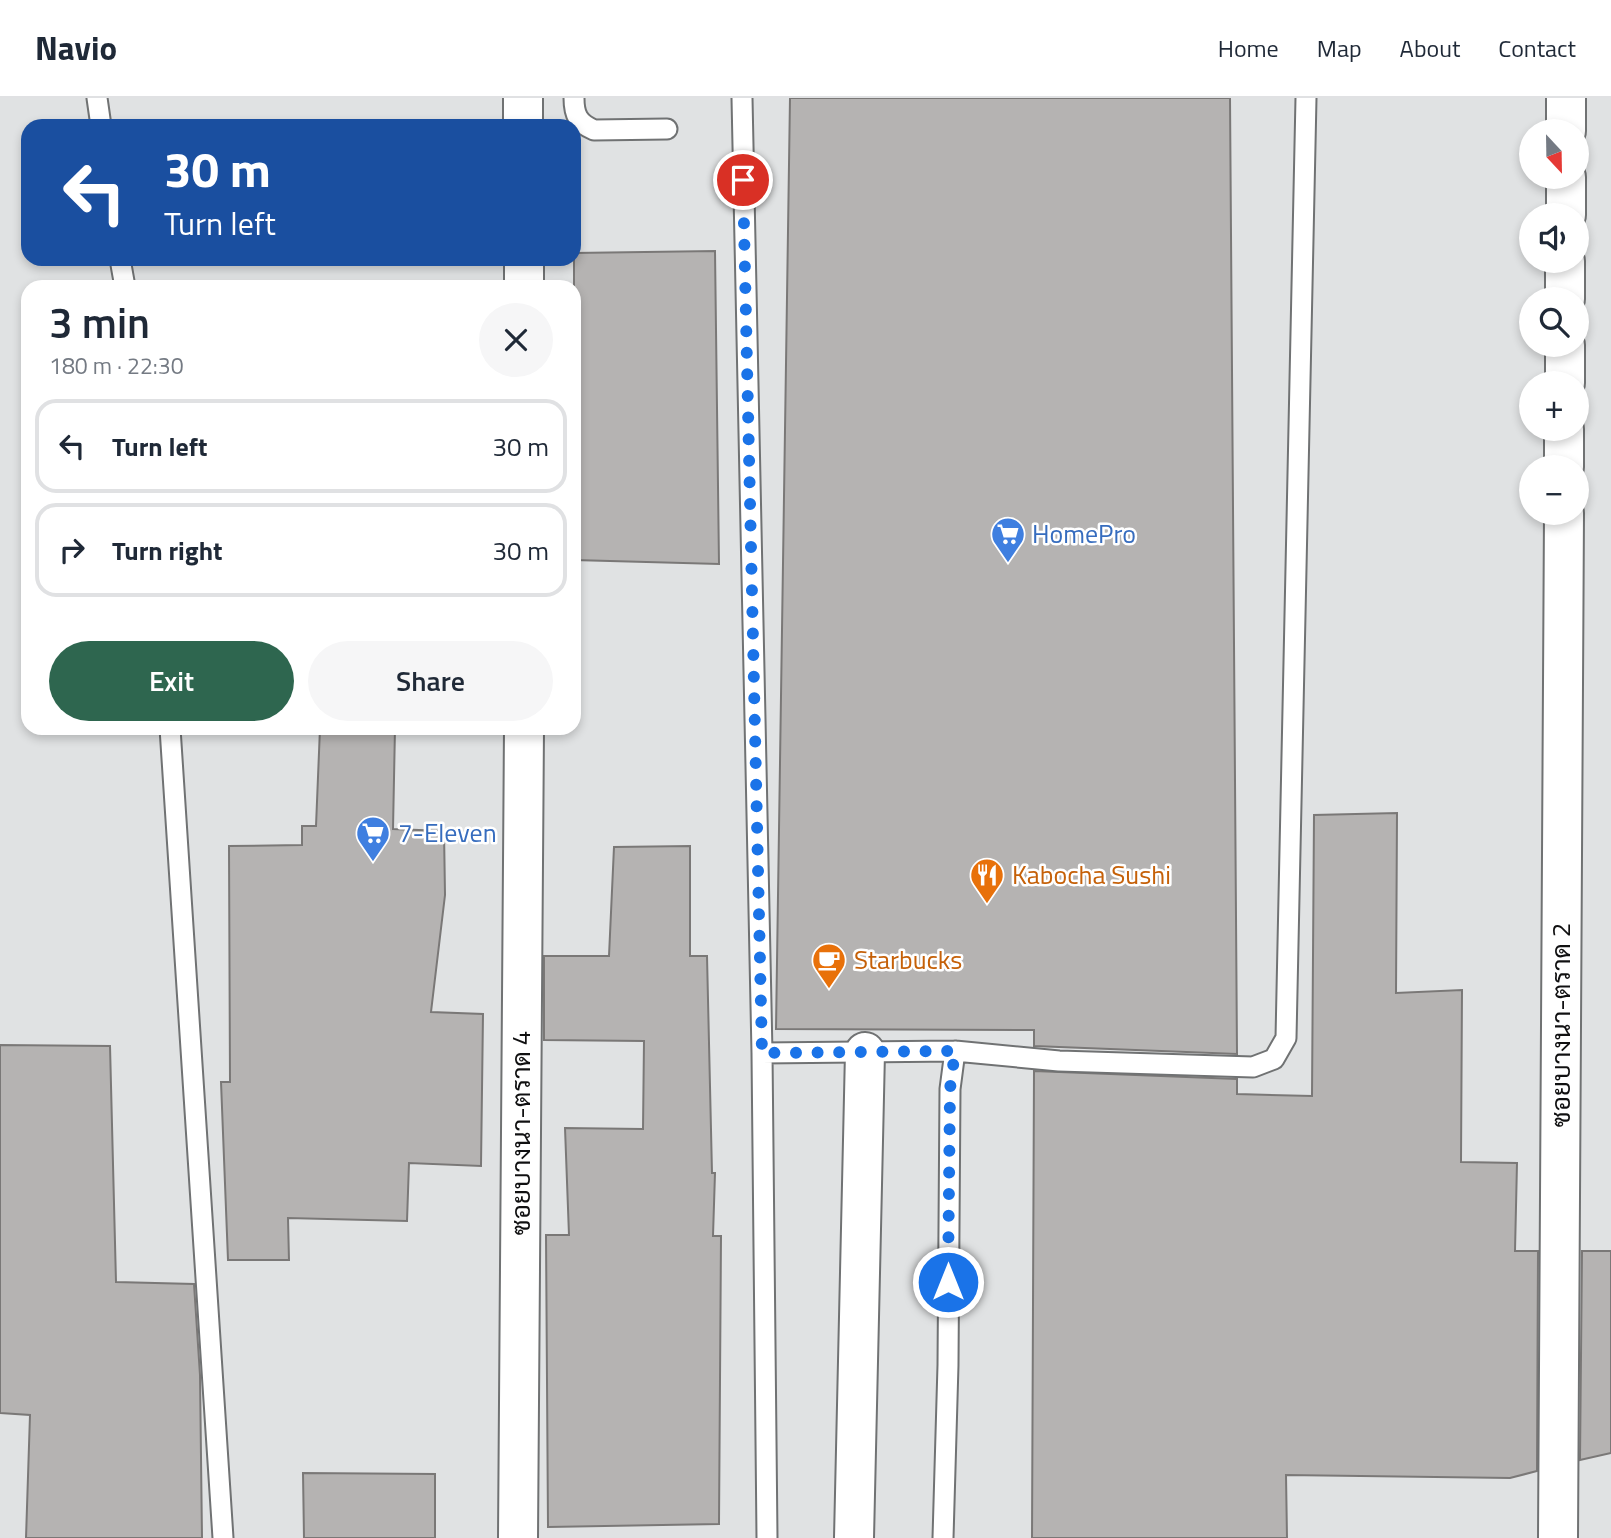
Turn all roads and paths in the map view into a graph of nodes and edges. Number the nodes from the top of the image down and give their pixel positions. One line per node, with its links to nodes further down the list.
1 (97, 98): 7 (lane)
2 (523, 98): 8 (street)
3 (574, 98): 9 (lane)
4 (742, 98): 18 (lane)
5 (1306, 98): 16 (lane)
6 (1566, 98): 10 (street)
7 (100, 119)
8 (523, 119)
9 (578, 119)
10 (1566, 119)
11 (581, 123): 12 (lane)
12 (667, 130)
13 (1564, 525): 24 (street, ซอยบางนา-ตราด 2)
14 (170, 735): 19 (lane)
15 (524, 735): 20 (street, ซอยบางนา-ตราด 4)
16 (955, 1051): 17 (lane); 23 (lane)
17 (865, 1052): 18 (lane); 22 (street)
18 (762, 1053): 21 (lane)
19 (223, 1538)
20 (518, 1538)
21 (767, 1538)
22 (853, 1538)
23 (943, 1538)
24 (1558, 1538)

